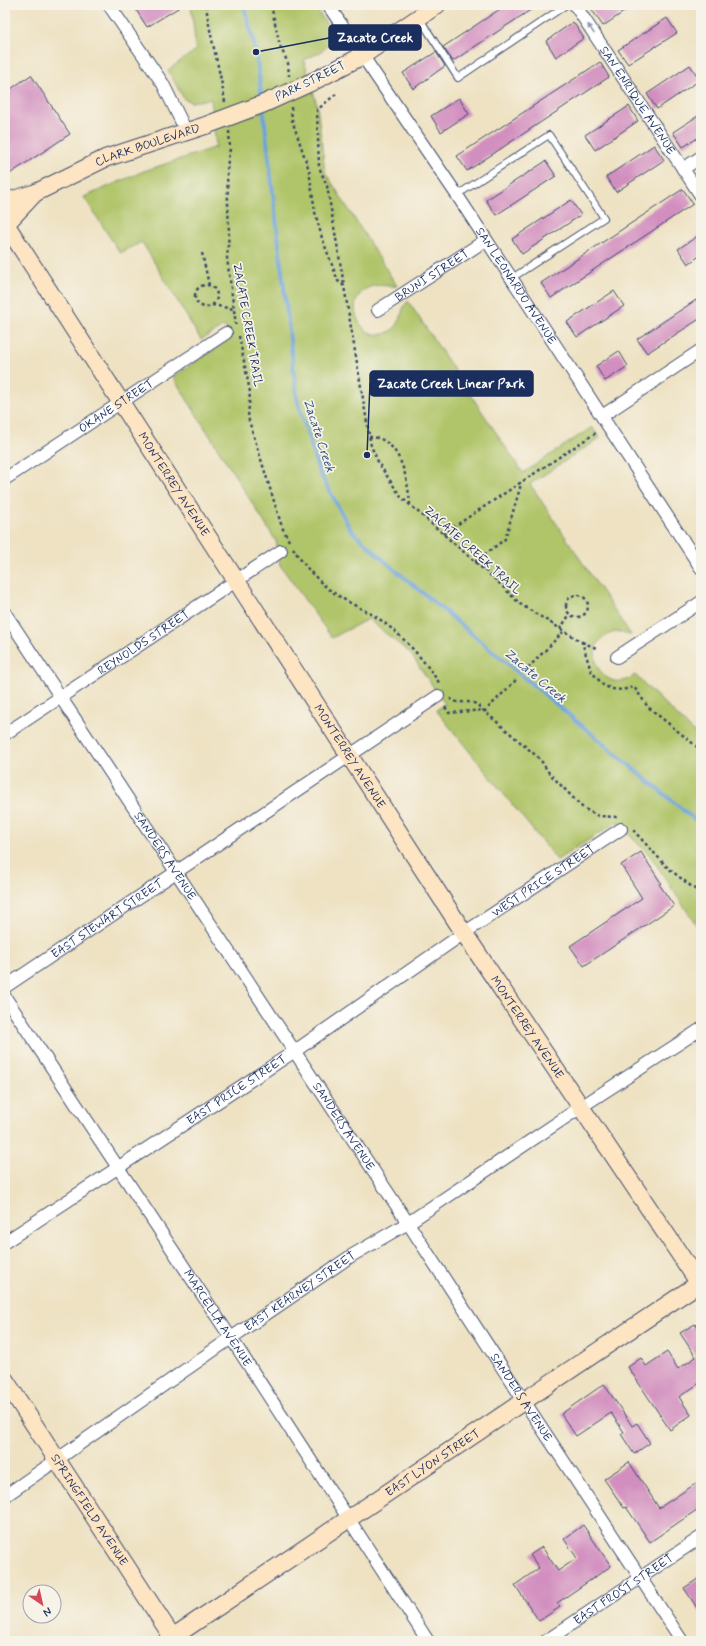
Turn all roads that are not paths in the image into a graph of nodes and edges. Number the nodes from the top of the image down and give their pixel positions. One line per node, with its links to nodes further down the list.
1 (109, 5): 9 (street)
2 (328, 5): 7 (street, SAN LEONARDO AVENUE)
3 (437, 5): 6 (main road, PARK STREET)
4 (566, 5): 6 (lane)
5 (575, 5): 11 (street, SAN ENRIQUE AVENUE, one-way to 5)
6 (419, 18): 7 (main road, PARK STREET)
7 (362, 56): 8 (main road, PARK STREET, bridge); 13 (street, SAN LEONARDO AVENUE)
8 (263, 104): 9 (main road, CLARK BOULEVARD, bridge)
9 (186, 131): 12 (main road, CLARK BOULEVARD)
10 (701, 157): 11 (street)
11 (683, 169): 14 (street, SAN ENRIQUE AVENUE)
12 (35, 193): 15 (main road, CLARK BOULEVARD); 16 (main road, CLARK BOULEVARD)
13 (457, 195): 17 (street, SAN LEONARDO AVENUE); 18 (lane)
14 (701, 196)
15 (5, 202)
16 (5, 224): 22 (main road, MONTERREY AVENUE)
17 (486, 240): 18 (street, SAN LEONARDO AVENUE); 19 (street, BRUNI STREET)
18 (512, 278): 23 (street, SAN LEONARDO AVENUE)
19 (378, 310)
20 (234, 331): 22 (street, OKANE STREET)
21 (701, 350): 23 (street)
22 (120, 402): 24 (street, OKANE STREET); 27 (main road, MONTERREY AVENUE)
23 (602, 416): 26 (street, SAN LEONARDO AVENUE)
24 (5, 479)
25 (281, 551): 27 (street, REYNOLDS STREET)
26 (701, 568)
27 (237, 580): 32 (street, REYNOLDS STREET); 34 (main road, MONTERREY AVENUE)
28 (701, 602): 30 (street)
29 (5, 613): 32 (street, SANDERS AVENUE)
30 (617, 657)
31 (442, 693): 34 (street, EAST STEWART STREET)
32 (60, 696): 33 (street, REYNOLDS STREET); 36 (street, SANDERS AVENUE)
33 (5, 734)
34 (349, 756): 36 (street, EAST STEWART STREET); 37 (main road, MONTERREY AVENUE)
35 (624, 824): 37 (street, WEST PRICE STREET)
36 (176, 872): 38 (street, EAST STEWART STREET); 41 (street, SANDERS AVENUE)
37 (464, 933): 41 (street, EAST PRICE STREET); 42 (main road, MONTERREY AVENUE)
38 (5, 987)
39 (5, 997): 43 (street, MARCELLA AVENUE)
40 (701, 1029): 42 (street, EAST KEARNEY STREET)
41 (295, 1051): 43 (street, EAST PRICE STREET); 44 (street, SANDERS AVENUE)
42 (581, 1107): 44 (street, EAST KEARNEY STREET); 46 (main road, MONTERREY AVENUE)
43 (118, 1168): 45 (street, EAST PRICE STREET); 47 (street, MARCELLA AVENUE)
44 (408, 1223): 47 (street, EAST KEARNEY STREET); 49 (street, SANDERS AVENUE)
45 (5, 1242)
46 (700, 1284): 49 (main road, EAST LYON STREET)
47 (231, 1338): 50 (street, EAST KEARNEY STREET); 52 (street, MARCELLA AVENUE)
48 (5, 1380): 50 (main road, SPRINGFIELD AVENUE)
49 (524, 1401): 52 (main road, EAST LYON STREET); 54 (street, SANDERS AVENUE)
50 (58, 1460): 51 (street, EAST KEARNEY STREET); 55 (main road, SPRINGFIELD AVENUE)
51 (5, 1496)
52 (348, 1520): 55 (main road, EAST LYON STREET); 56 (street, MARCELLA AVENUE)
53 (701, 1537): 54 (street, EAST FROST STREET)
54 (640, 1578): 57 (street, EAST FROST STREET); 58 (street, SANDERS AVENUE)
55 (171, 1640)
56 (428, 1641)
57 (546, 1641)
58 (682, 1641)

